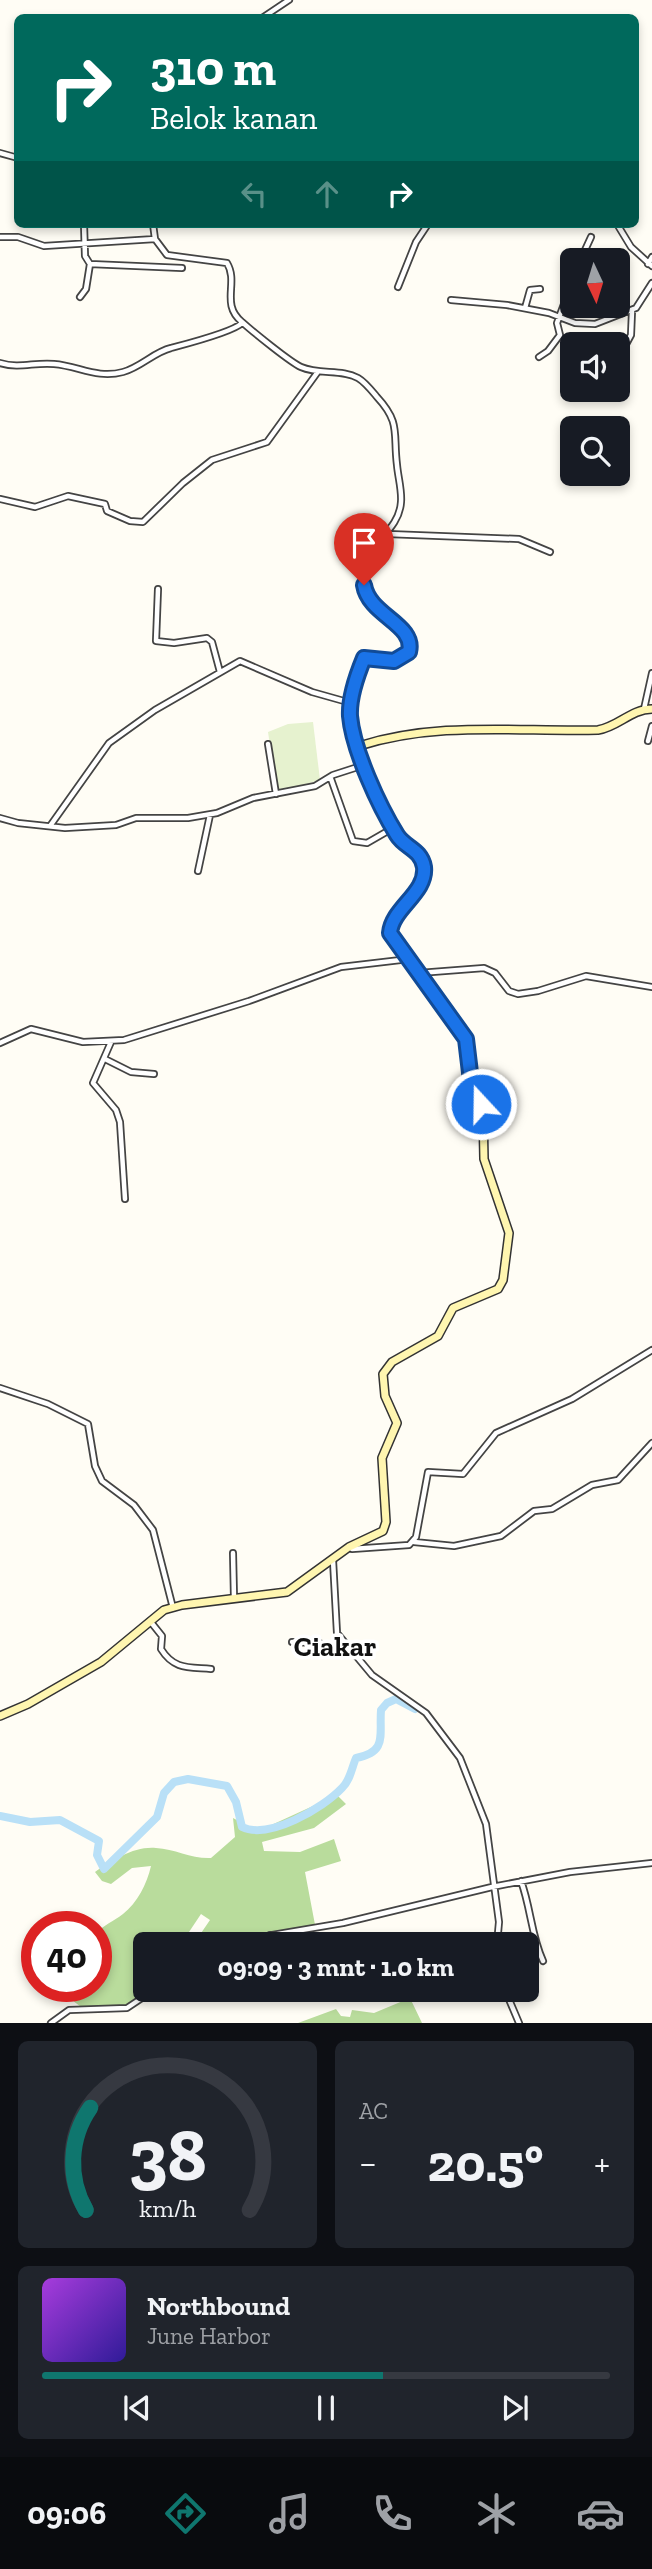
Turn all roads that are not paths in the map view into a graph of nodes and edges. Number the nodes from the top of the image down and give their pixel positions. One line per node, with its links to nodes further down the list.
1 (289, 0): 2 (street)
2 (268, 14)
3 (84, 228): 10 (street)
4 (154, 228): 9 (street)
5 (425, 228): 17 (street)
6 (619, 228): 14 (street)
7 (0, 237): 10 (street)
8 (591, 237): 11 (street)
9 (155, 239): 10 (street); 26 (street)
10 (84, 245): 13 (street)
11 (586, 248)
12 (652, 257): 14 (street)
13 (90, 264): 15 (street); 19 (street)
14 (650, 265)
15 (182, 268)
16 (652, 283): 22 (street)
17 (398, 287)
18 (540, 289): 21 (street)
19 (80, 297)
20 (451, 300): 21 (street)
21 (526, 308): 23 (street)
22 (632, 311): 27 (street)
23 (560, 317): 28 (street)
24 (562, 318): 25 (street)
25 (612, 318)
26 (242, 323): 29 (street); 30 (street)
27 (630, 337)
28 (539, 357)
29 (0, 363)
30 (317, 373): 31 (street); 32 (street)
31 (0, 499)
32 (388, 534): 33 (street); 37 (street)
33 (550, 552)
34 (158, 589): 35 (street)
35 (220, 672): 37 (street); 48 (street)
36 (652, 673): 38 (street)
37 (351, 703): 42 (street)
38 (648, 709): 42 (street)
39 (652, 726): 40 (street)
40 (648, 741)
41 (268, 744): 45 (street)
42 (359, 746): 43 (street)
43 (364, 765): 44 (street); 49 (street)
44 (331, 779): 45 (street); 49 (street)
45 (276, 794): 46 (street)
46 (210, 815): 48 (street); 50 (street)
47 (0, 818): 48 (street)
48 (50, 826)
49 (393, 828): 51 (street)
50 (198, 871)
51 (409, 959): 52 (street); 54 (street)
52 (418, 973): 53 (street); 63 (street)
53 (652, 987)
54 (111, 1042): 55 (street); 56 (street)
55 (0, 1043)
56 (105, 1059): 57 (street); 58 (street)
57 (154, 1074)
58 (125, 1199)
59 (652, 1350): 62 (street)
60 (0, 1388): 67 (street)
61 (652, 1443): 62 (street)
62 (410, 1541): 63 (street)
63 (344, 1551): 65 (street)
64 (233, 1553): 66 (street)
65 (333, 1560): 66 (street); 70 (street)
66 (234, 1598): 67 (street)
67 (173, 1608): 68 (street)
68 (150, 1621): 71 (street); 72 (street)
69 (292, 1642): 70 (street)
70 (352, 1653): 75 (street)
71 (211, 1669)
72 (0, 1716)
73 (652, 1863): 74 (street)
74 (521, 1881): 75 (street); 78 (street)
75 (492, 1887): 76 (street); 77 (street)
76 (289, 1932)
77 (498, 1932)
78 (543, 1961)
79 (136, 2002): 81 (street)
80 (510, 2002): 82 (street)
81 (51, 2023)
82 (519, 2023)

